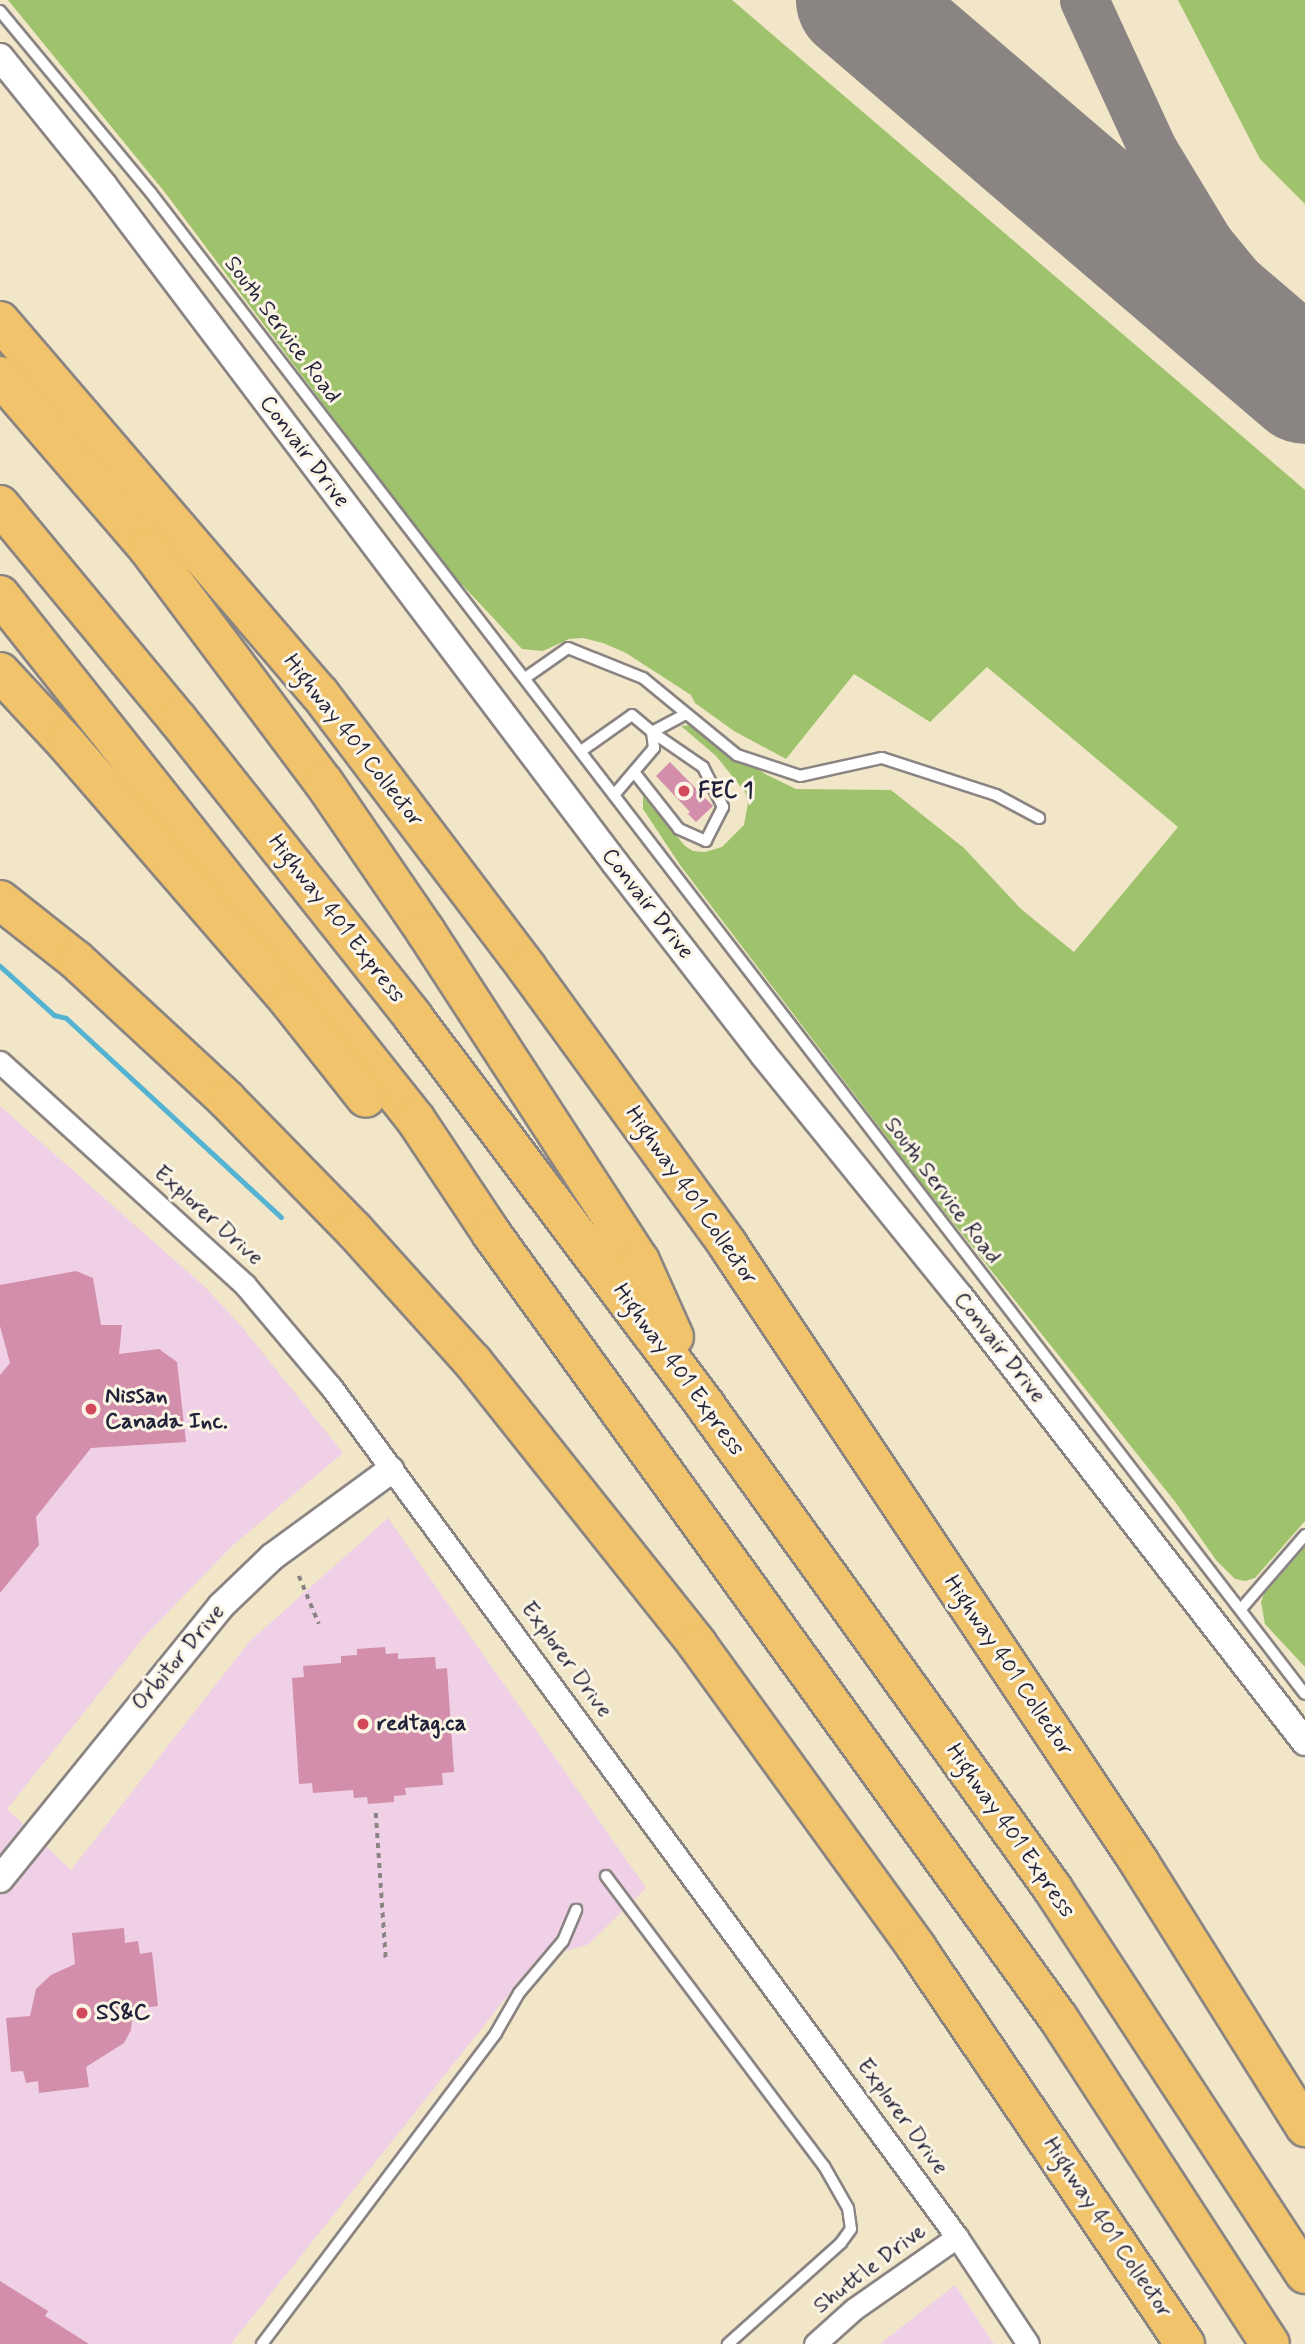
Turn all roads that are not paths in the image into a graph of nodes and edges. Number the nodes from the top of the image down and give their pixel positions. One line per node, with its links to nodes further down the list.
1 (0, 11): 8 (lane, South Service Road)
2 (0, 57): 25 (street, Convair Drive)
3 (0, 321): 29 (highway, Highway 401 Collector)
4 (0, 376): 20 (highway)
5 (0, 505): 20 (highway, Highway 401 Express)
6 (0, 595): 19 (highway)
7 (0, 672): 19 (highway)
8 (525, 678): 9 (lane); 11 (lane, South Service Road)
9 (686, 714): 10 (lane); 14 (lane)
10 (653, 732): 11 (lane); 12 (lane); 12 (lane)
11 (581, 751): 13 (lane, South Service Road)
12 (634, 772): 13 (lane)
13 (614, 795): 23 (lane, South Service Road)
14 (1039, 818)
15 (0, 875): 17 (highway)
16 (0, 900): 17 (highway, Highway 401 Collector)
17 (76, 960): 36 (highway, Highway 401 Collector)
18 (0, 1062): 21 (street, Explorer Drive)
19 (491, 1233): 37 (highway)
20 (705, 1405): 31 (highway, Highway 401 Express)
21 (391, 1470): 27 (street, Orbitor Drive); 30 (street, Explorer Drive)
22 (1305, 1535): 23 (lane)
23 (1241, 1609): 24 (lane, South Service Road)
24 (1305, 1694)
25 (1305, 1742)
26 (606, 1875): 33 (lane)
27 (0, 1880)
28 (576, 1910): 32 (lane)
29 (1305, 2127)
30 (957, 2237): 34 (street, Shuttle Drive); 35 (street, Explorer Drive)
31 (1305, 2274)
32 (262, 2344)
33 (727, 2344)
34 (815, 2344)
35 (1028, 2344)
36 (1185, 2344)
37 (1270, 2344)

